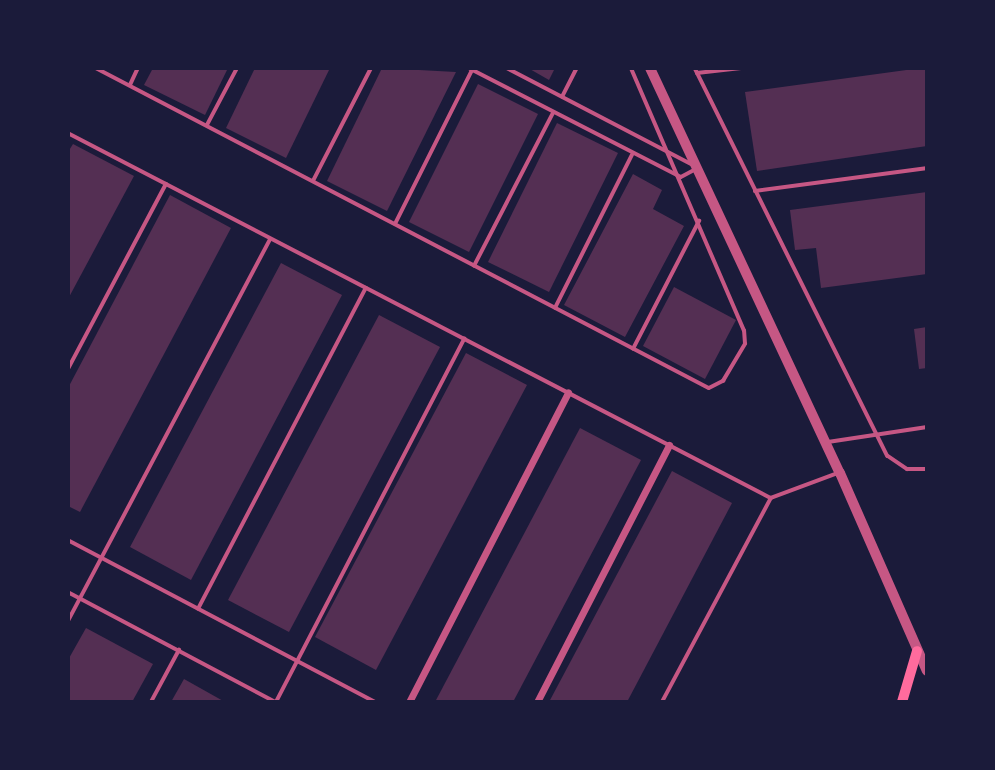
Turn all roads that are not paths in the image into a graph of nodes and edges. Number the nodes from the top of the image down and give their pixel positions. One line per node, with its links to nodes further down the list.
1 (96, 68): 12 (lane)
2 (138, 68): 12 (lane)
3 (237, 68): 15 (lane)
4 (371, 68): 22 (lane)
5 (507, 68): 13 (lane)
6 (576, 68): 13 (lane)
7 (631, 68): 17 (lane)
8 (650, 68): 19 (street)
9 (741, 68): 11 (lane)
10 (471, 69): 14 (lane); 26 (lane)
11 (696, 71): 24 (lane)
12 (130, 86): 15 (lane)
13 (562, 97): 17 (lane)
14 (553, 113): 18 (lane); 28 (lane)
15 (207, 126): 22 (lane)
16 (68, 133): 23 (lane)
17 (671, 153): 19 (lane); 21 (lane)
18 (632, 155): 21 (lane); 30 (lane)
19 (698, 167): 21 (lane); 37 (street)
20 (927, 168): 24 (lane)
21 (681, 177): 25 (lane)
22 (313, 181): 26 (lane)
23 (166, 184): 27 (lane); 33 (lane)
24 (755, 191): 36 (lane)
25 (699, 221): 32 (lane); 32 (lane)
26 (395, 224): 28 (lane)
27 (271, 238): 29 (lane); 43 (lane)
28 (474, 266): 30 (lane)
29 (366, 288): 31 (lane); 46 (lane)
30 (555, 308): 32 (lane)
31 (464, 339): 34 (lane); 50 (lane)
32 (633, 349)
33 (68, 369)
34 (568, 393): 38 (lane); 55 (street)
35 (927, 427): 36 (lane)
36 (877, 434): 37 (lane); 39 (lane)
37 (826, 442): 40 (street)
38 (669, 445): 41 (lane); 56 (street)
39 (927, 469)
40 (840, 472): 41 (lane); 49 (street)
41 (771, 498): 57 (lane)
42 (68, 540): 43 (lane)
43 (102, 558): 45 (lane); 46 (lane)
44 (68, 592): 45 (lane)
45 (80, 598): 47 (lane); 48 (lane)
46 (198, 609): 50 (lane)
47 (68, 621)
48 (179, 650): 52 (lane); 53 (lane)
49 (917, 651): 51 (street); 58 (main road)
50 (297, 661): 53 (lane); 54 (lane)
51 (927, 671)
52 (151, 702)
53 (276, 702)
54 (375, 702)
55 (409, 702)
56 (537, 702)
57 (662, 702)
58 (902, 702)

